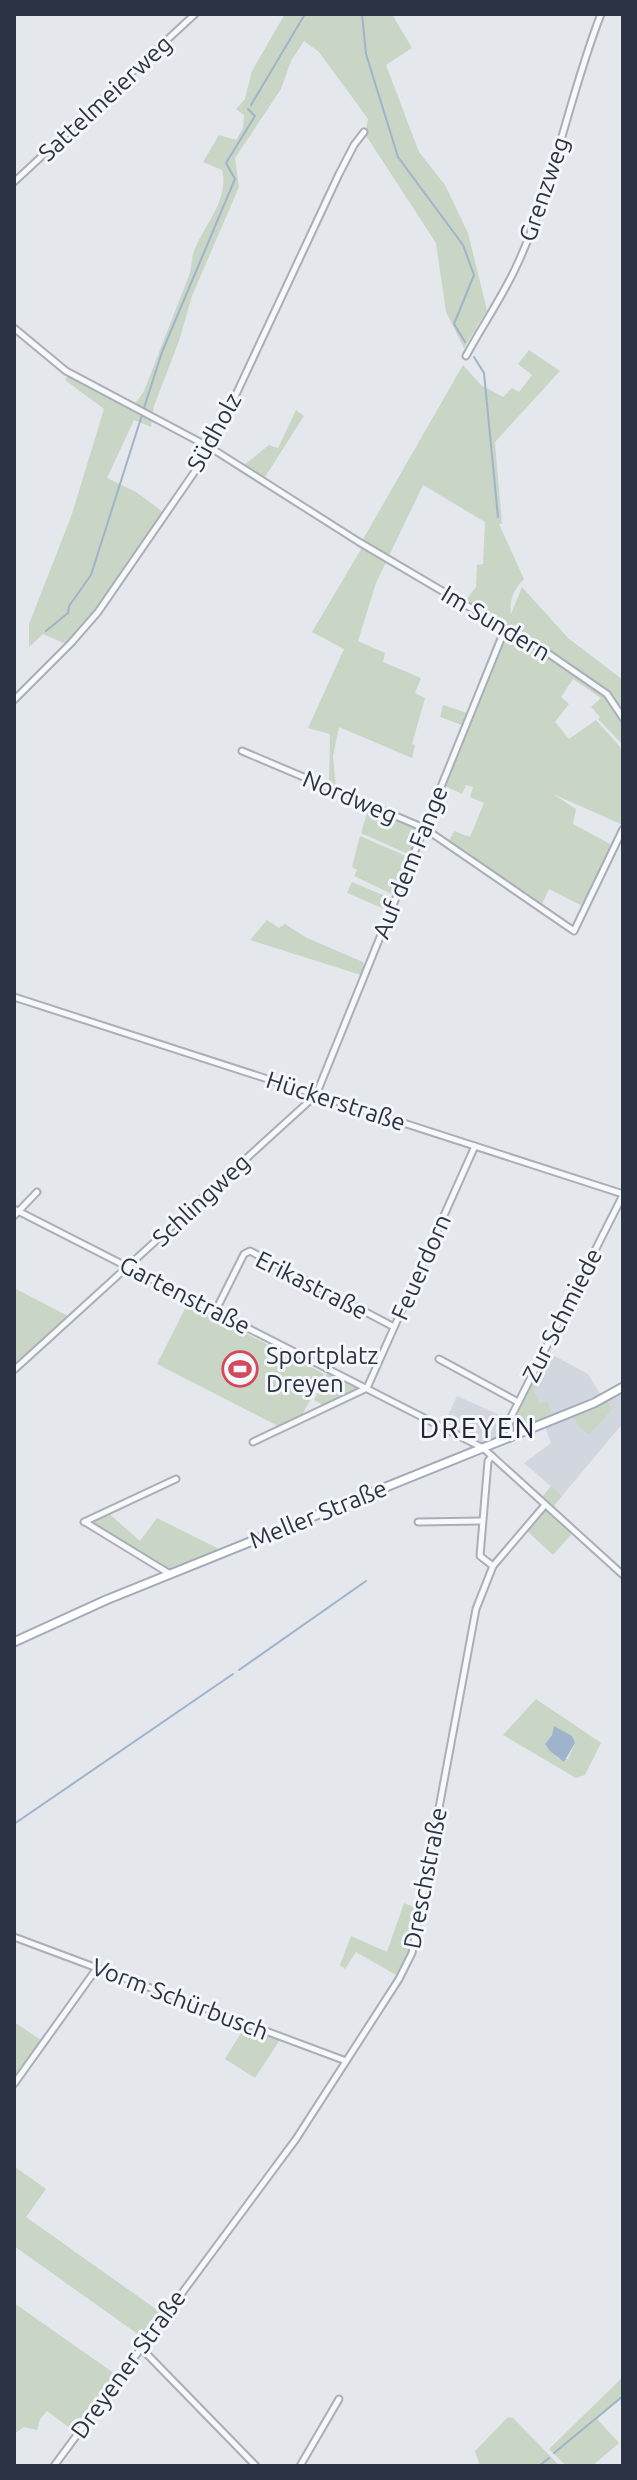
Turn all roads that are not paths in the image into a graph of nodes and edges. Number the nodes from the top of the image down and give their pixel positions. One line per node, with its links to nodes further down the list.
1 (195, 14): 4 (street, Sattelmeierweg)
2 (601, 14): 6 (street, Grenzweg)
3 (364, 132): 7 (street, Südholz)
4 (14, 182)
5 (14, 328): 7 (street, Im Sundern)
6 (466, 356)
7 (211, 448): 8 (street, Im Sundern); 9 (street, Südholz)
8 (505, 629): 10 (street, Im Sundern); 12 (street, Auf dem Fange)
9 (14, 700)
10 (623, 718)
11 (242, 751): 12 (street, Nordweg)
12 (424, 828): 13 (street, Nordweg); 15 (street, Auf dem Fange)
13 (623, 829)
14 (14, 997): 15 (street, Hückerstraße)
15 (316, 1095): 16 (street, Hückerstraße); 20 (street, Schlingweg)
16 (475, 1146): 18 (street, Hückerstraße); 22 (street, Feuerdorn)
17 (37, 1192): 19 (street)
18 (623, 1194): 27 (street, Zur Schmiede)
19 (16, 1212): 20 (street, Gartenstraße)
20 (129, 1266): 21 (street, Gartenstraße); 24 (street, Schlingweg)
21 (216, 1310): 22 (street, Erikastraße); 26 (street, Gartenstraße)
22 (394, 1327): 26 (street, Feuerdorn)
23 (439, 1359): 27 (street)
24 (14, 1370)
25 (623, 1387): 28 (main road, Meller Straße)
26 (367, 1388): 29 (street); 30 (street, Gartenstraße)
27 (518, 1402): 28 (street, Zur Schmiede)
28 (511, 1437): 30 (main road, Meller Straße)
29 (253, 1442)
30 (483, 1448): 31 (street); 37 (main road, Meller Straße)
31 (492, 1456): 33 (street); 34 (street)
32 (176, 1479): 37 (street)
33 (545, 1505): 36 (street, Dreschstraße); 38 (street)
34 (482, 1521): 35 (street); 36 (street)
35 (418, 1522)
36 (493, 1566): 42 (street, Dreschstraße)
37 (170, 1574): 39 (main road, Meller Straße)
38 (623, 1575)
39 (14, 1642)
40 (14, 1937): 41 (street, Vorm Schürbusch)
41 (97, 1968): 42 (street, Vorm Schürbusch); 43 (street)
42 (346, 2061): 44 (street, Dreschstraße)
43 (14, 2084)
44 (203, 2261): 45 (street, Dreyener Straße)
45 (140, 2347): 47 (street, Dreyener Straße); 48 (street)
46 (339, 2399): 49 (street)
47 (54, 2466)
48 (256, 2466)
49 (300, 2466)

